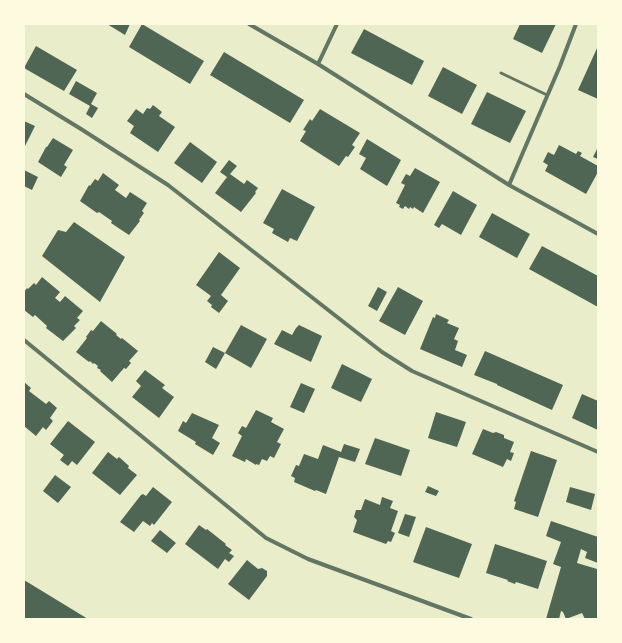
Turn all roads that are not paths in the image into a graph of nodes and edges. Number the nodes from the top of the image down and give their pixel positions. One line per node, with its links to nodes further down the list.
1 (249, 24): 4 (street)
2 (337, 24): 4 (street)
3 (576, 24): 7 (street)
4 (318, 64): 8 (street)
5 (501, 73): 7 (lane)
6 (24, 94): 11 (street)
7 (547, 95): 8 (street)
8 (509, 185): 9 (street)
9 (598, 234)
10 (24, 340): 12 (street)
11 (598, 452)
12 (471, 619)

